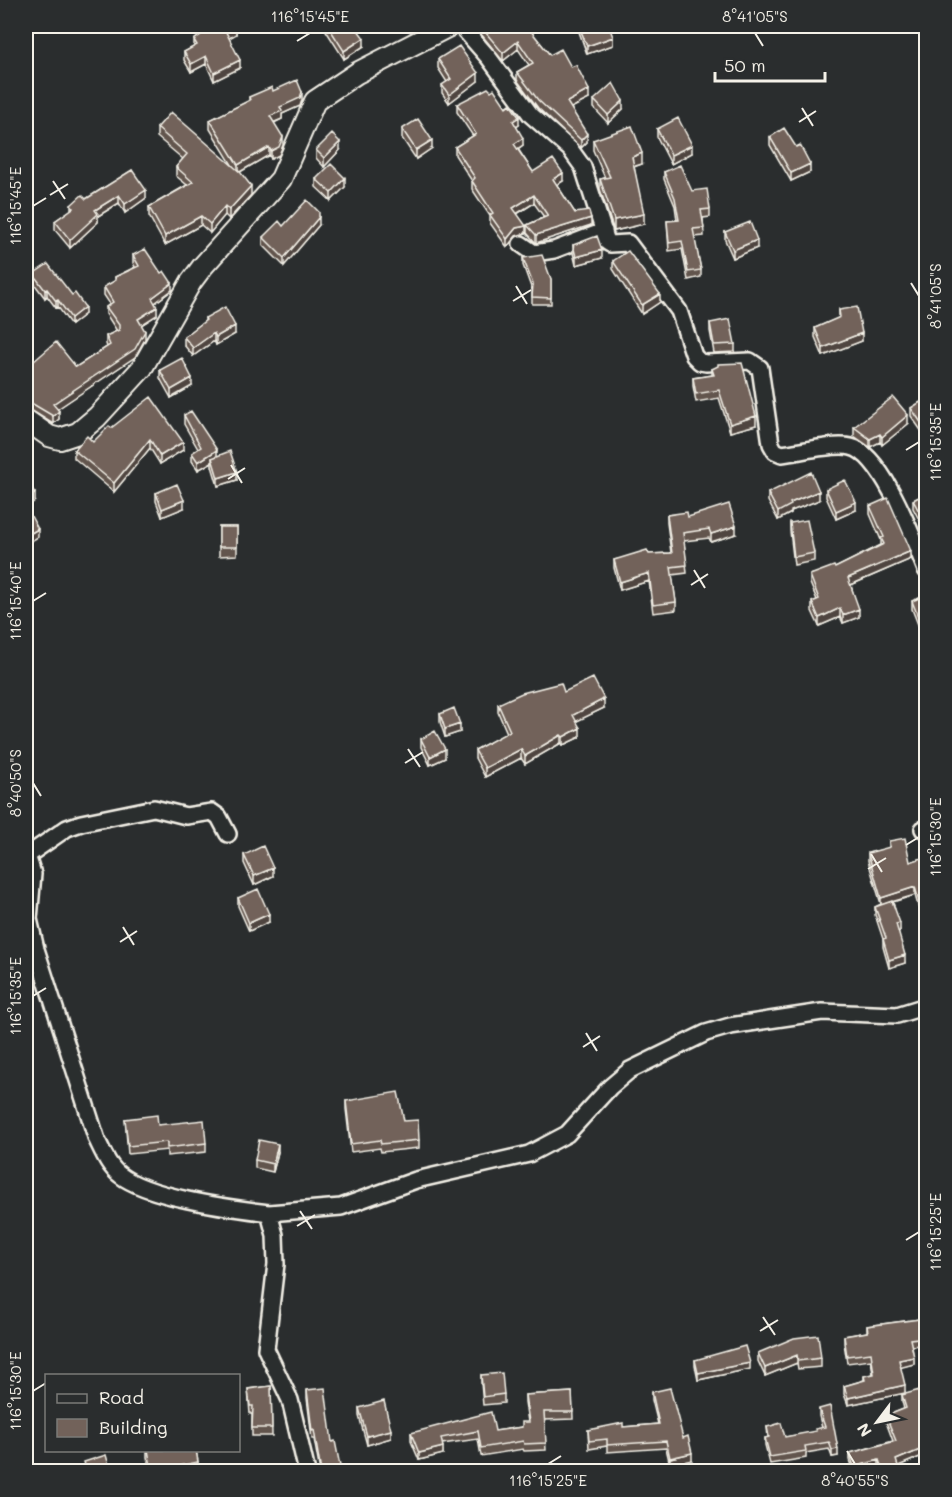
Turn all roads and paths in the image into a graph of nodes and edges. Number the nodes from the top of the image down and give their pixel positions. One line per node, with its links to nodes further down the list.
1 (449, 26): 5 (street)
2 (461, 26): 3 (street)
3 (604, 231): 4 (street); 6 (street)
4 (521, 244)
5 (26, 420)
6 (927, 570)
7 (228, 834): 8 (street)
8 (27, 853): 10 (street)
9 (927, 1006): 10 (street)
10 (269, 1214): 11 (street)
11 (307, 1472)

